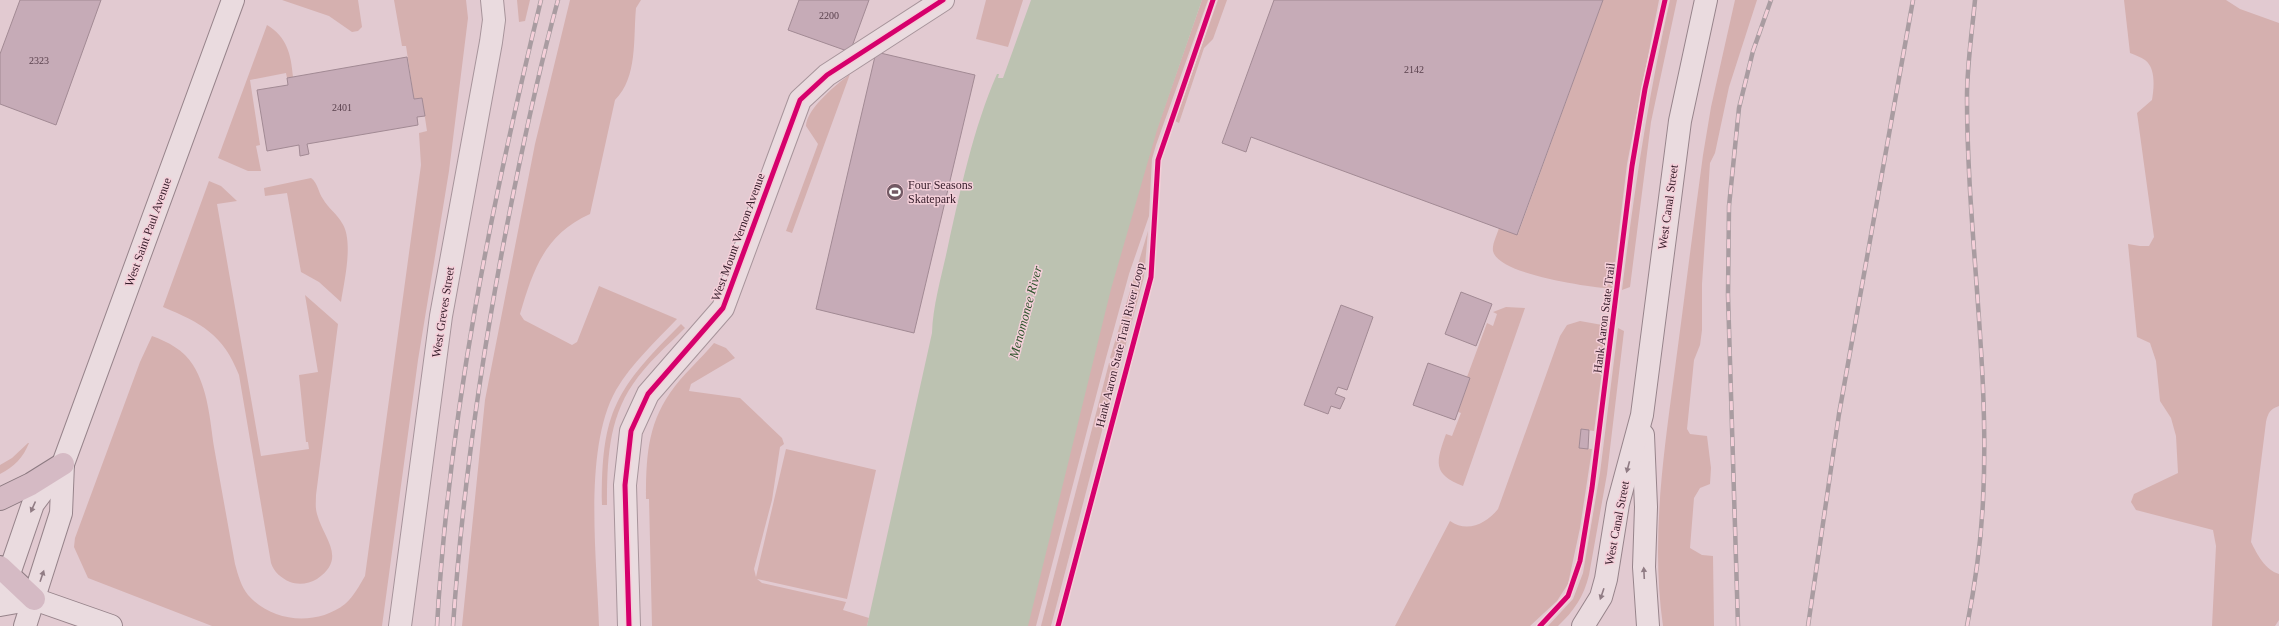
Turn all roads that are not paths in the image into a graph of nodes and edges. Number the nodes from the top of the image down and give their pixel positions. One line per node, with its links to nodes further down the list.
1 (233, 0): 6 (street, West Saint Paul Avenue)
2 (492, 0): 14 (street, West Greves Street)
3 (943, 0): 15 (street, West Mount Vernon Avenue)
4 (1706, 0): 5 (street, West Canal Street)
5 (1642, 416): 16 (street, West Canal Street, one-way to 16); 17 (street, West Canal Street, one-way to 5)
6 (63, 464): 7 (highway); 8 (street, West Saint Paul Avenue, one-way to 8); 9 (street, West Saint Paul Avenue, one-way to 6)
7 (0, 499)
8 (5, 570): 9 (highway); 10 (street, West Saint Paul Avenue)
9 (34, 598): 11 (street); 12 (street, West Saint Paul Avenue); 13 (street)
10 (0, 600)
11 (0, 605)
12 (25, 626)
13 (111, 626)
14 (400, 626)
15 (629, 626)
16 (1583, 626)
17 (1648, 626)

